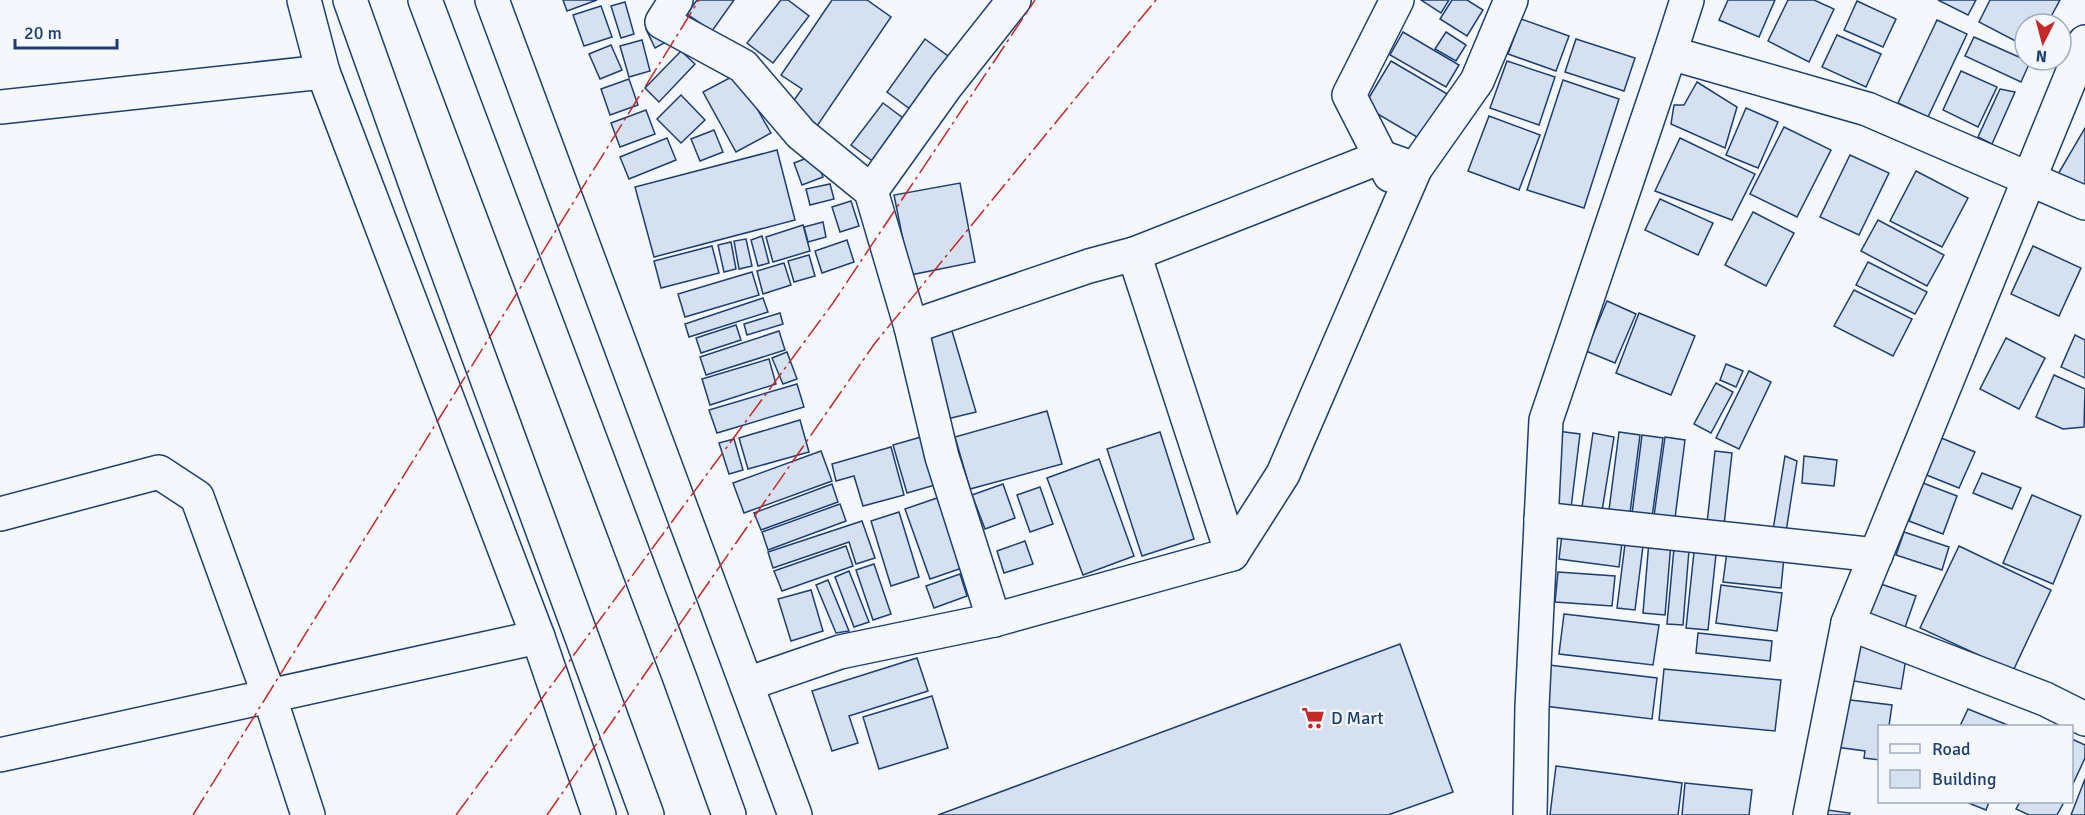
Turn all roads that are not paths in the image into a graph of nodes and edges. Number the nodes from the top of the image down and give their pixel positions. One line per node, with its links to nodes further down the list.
1 (304, 0): 12 (main road)
2 (350, 0): 34 (main road)
3 (426, 0): 35 (main road)
4 (492, 0): 28 (main road)
5 (676, 0): 17 (main road)
6 (1014, 0): 17 (main road)
7 (1397, 0): 14 (main road)
8 (1511, 0): 16 (main road)
9 (1687, 0): 11 (main road)
10 (2085, 42): 15 (main road)
11 (1670, 53): 15 (main road); 22 (main road)
12 (323, 72): 13 (main road); 27 (main road)
13 (0, 107)
14 (1381, 157): 16 (main road); 19 (main road)
15 (2029, 178): 18 (main road); 24 (main road)
16 (1409, 184): 23 (main road)
17 (871, 191): 20 (main road)
18 (2085, 203)
19 (1134, 254): 20 (main road); 23 (main road)
20 (910, 327): 25 (main road)
21 (0, 514): 29 (main road)
22 (1541, 519): 24 (main road); 37 (main road)
23 (1232, 554): 25 (main road)
24 (1876, 555): 26 (main road)
25 (994, 620): 28 (main road)
26 (1848, 623): 30 (main road); 38 (main road)
27 (538, 637): 29 (main road); 33 (main road)
28 (747, 684): 36 (main road)
29 (269, 694): 31 (main road); 32 (main road)
30 (2085, 719)
31 (0, 755)
32 (308, 815)
33 (598, 815)
34 (647, 815)
35 (729, 815)
36 (795, 815)
37 (1530, 815)
38 (1810, 815)

